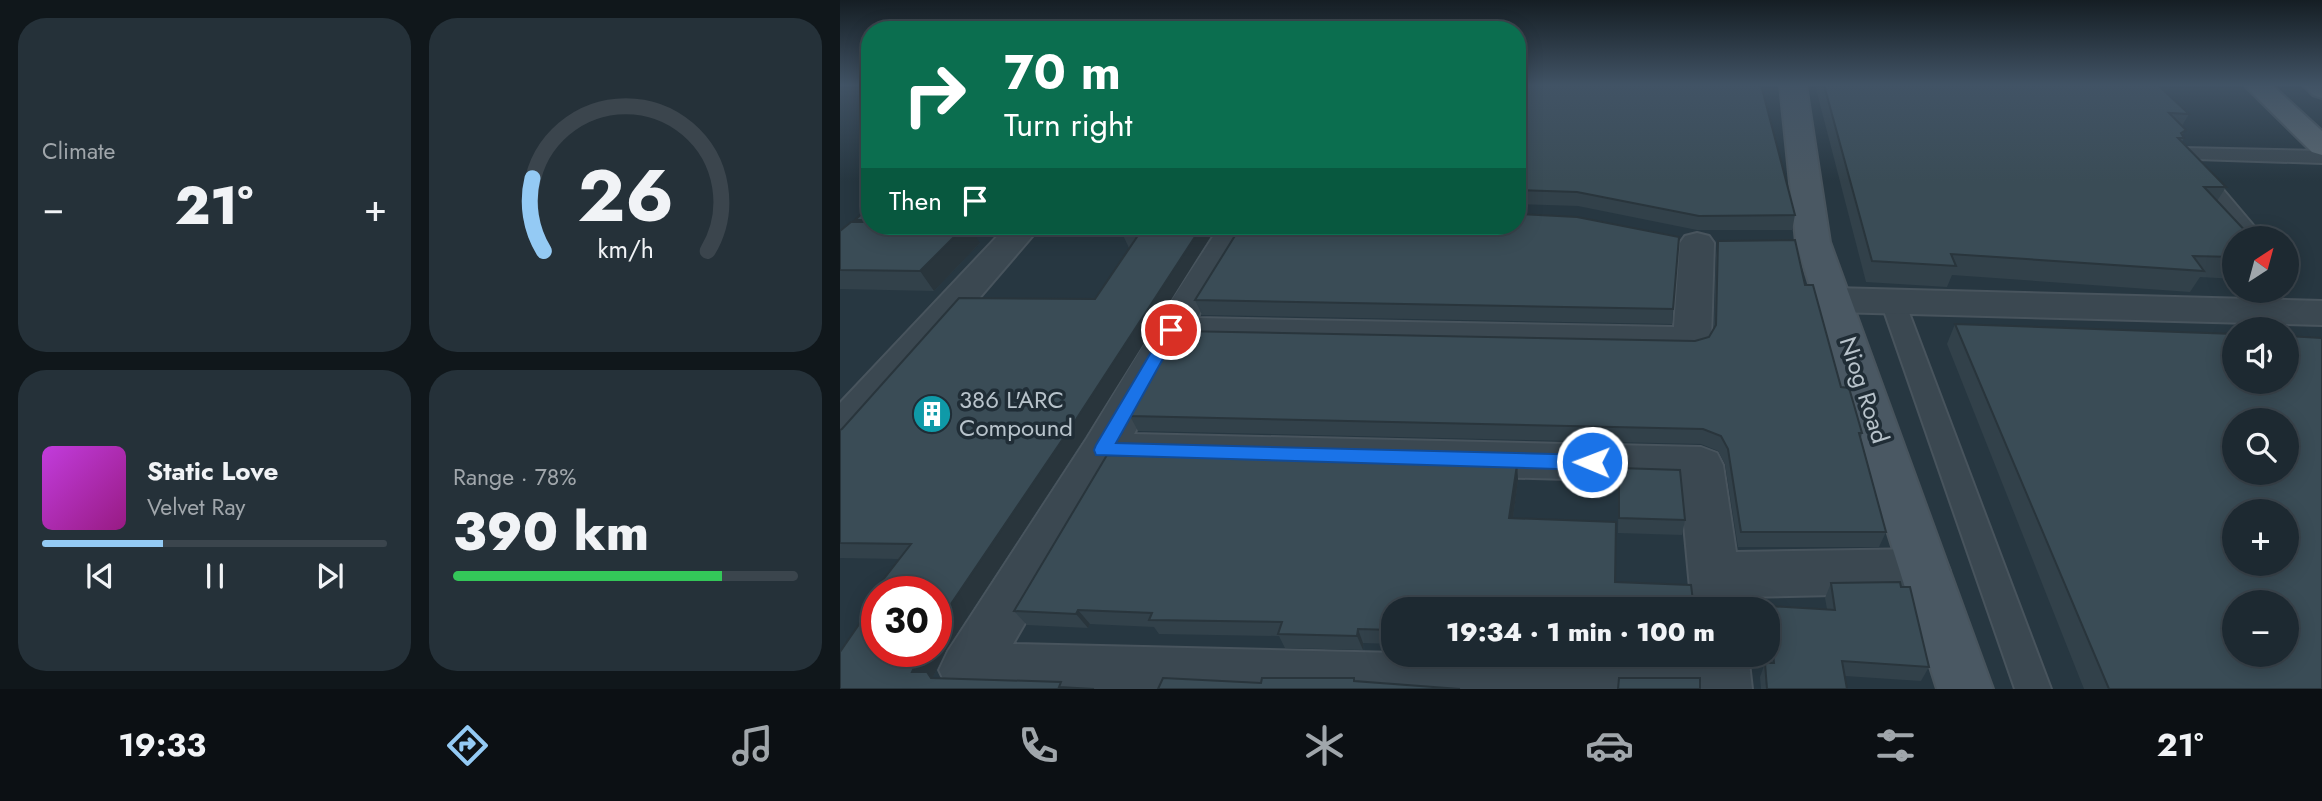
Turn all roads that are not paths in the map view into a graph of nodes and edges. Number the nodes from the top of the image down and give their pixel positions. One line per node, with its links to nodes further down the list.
1 (1794, 117): 9 (street, Niog Road)
2 (2291, 117): 3 (main road)
3 (2322, 146)
4 (2322, 157): 5 (lane)
5 (2243, 226)
6 (1017, 235): 13 (street)
7 (1230, 235): 12 (street)
8 (1698, 242): 12 (street)
9 (1834, 300): 10 (street); 15 (street, Niog Road)
10 (1893, 302): 11 (street); 20 (lane)
11 (2322, 313)
12 (1171, 330): 14 (street)
13 (840, 431)
14 (1103, 450): 16 (street); 18 (street)
15 (1925, 571): 16 (street); 19 (street, Niog Road)
16 (1717, 592)
17 (1722, 667): 18 (street)
18 (1723, 689)
19 (1965, 689)
20 (2034, 689)

